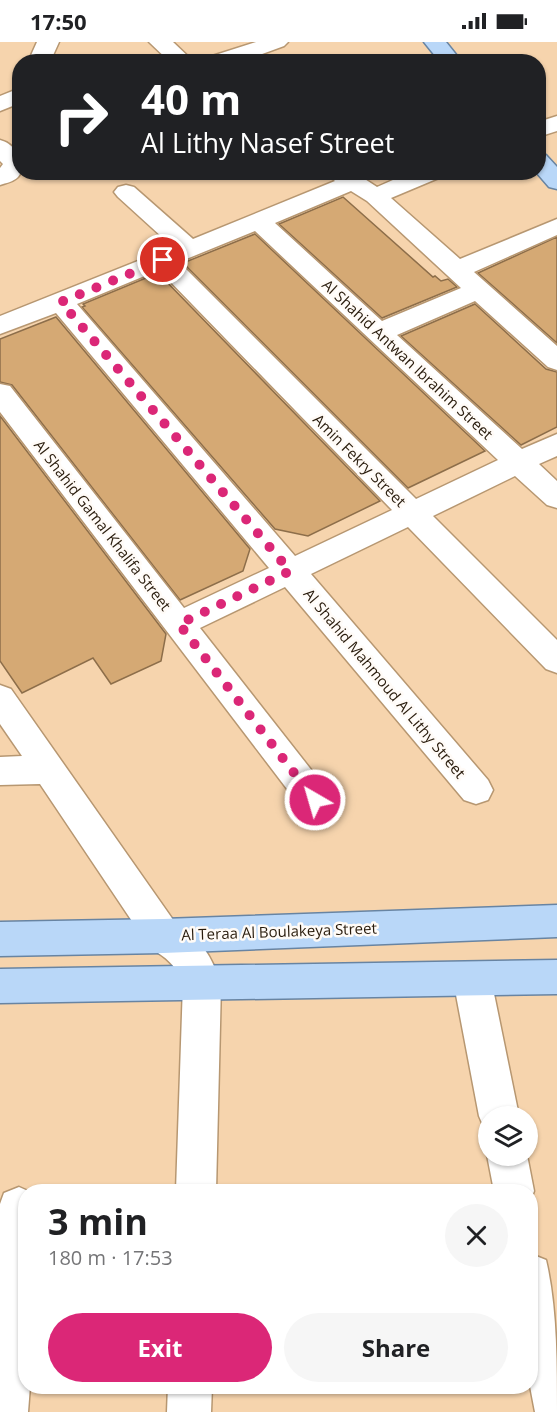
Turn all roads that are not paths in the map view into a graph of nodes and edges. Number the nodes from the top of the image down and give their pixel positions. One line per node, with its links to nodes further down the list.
1 (160, 42): 4 (street)
2 (277, 42): 5 (street)
3 (435, 42): 6 (main road)
4 (174, 54)
5 (241, 54)
6 (445, 54)
7 (0, 147): 8 (street)
8 (12, 160)
9 (12, 168): 11 (street)
10 (546, 169): 15 (main road)
11 (0, 178)
12 (340, 180): 18 (street)
13 (351, 180): 17 (street)
14 (414, 180): 17 (street)
15 (557, 182)
16 (126, 192): 20 (street)
17 (375, 196): 22 (street)
18 (259, 221): 20 (street); 26 (street, Al Shahid Antwan Ibrahim Street)
19 (557, 226): 22 (street)
20 (190, 249): 21 (street)
21 (163, 260): 24 (street); 32 (street, Amin Fekry Street)
22 (456, 270): 23 (street)
23 (477, 290): 26 (street); 27 (street)
24 (61, 302): 25 (street); 33 (street, Al Shahid Mahmoud Al Lithy Street)
25 (0, 326)
26 (380, 332): 30 (street, Al Shahid Antwan Ibrahim Street)
27 (557, 361)
28 (0, 393): 34 (street, Al Shahid Gamal Khalifa Street)
29 (557, 444): 30 (street)
30 (518, 462): 31 (street, Al Shahid Antwan Ibrahim Street); 32 (street)
31 (557, 498)
32 (412, 513): 33 (street); 35 (street, Amin Fekry Street)
33 (290, 571): 34 (street); 39 (street, Al Shahid Mahmoud Al Lithy Street)
34 (179, 624): 40 (street, Al Shahid Gamal Khalifa Street)
35 (557, 660)
36 (0, 698): 37 (street)
37 (50, 770): 38 (street); 42 (street)
38 (0, 771)
39 (476, 790)
40 (315, 800)
41 (557, 921): 42 (main road, Al Teraa Al Boulakeya Street)
42 (163, 936): 43 (main road, Al Teraa Al Boulakeya Street); 46 (street)
43 (0, 939)
44 (557, 977): 45 (main road)
45 (472, 979): 46 (main road); 48 (street)
46 (202, 984): 47 (main road); 50 (street)
47 (0, 986)
48 (497, 1106)
49 (509, 1166): 51 (street)
50 (196, 1184)
51 (513, 1184)
52 (18, 1224): 57 (street)
53 (538, 1307): 54 (street)
54 (543, 1330): 56 (street)
55 (190, 1394): 58 (street)
56 (557, 1411)
57 (6, 1412)
58 (189, 1412)

